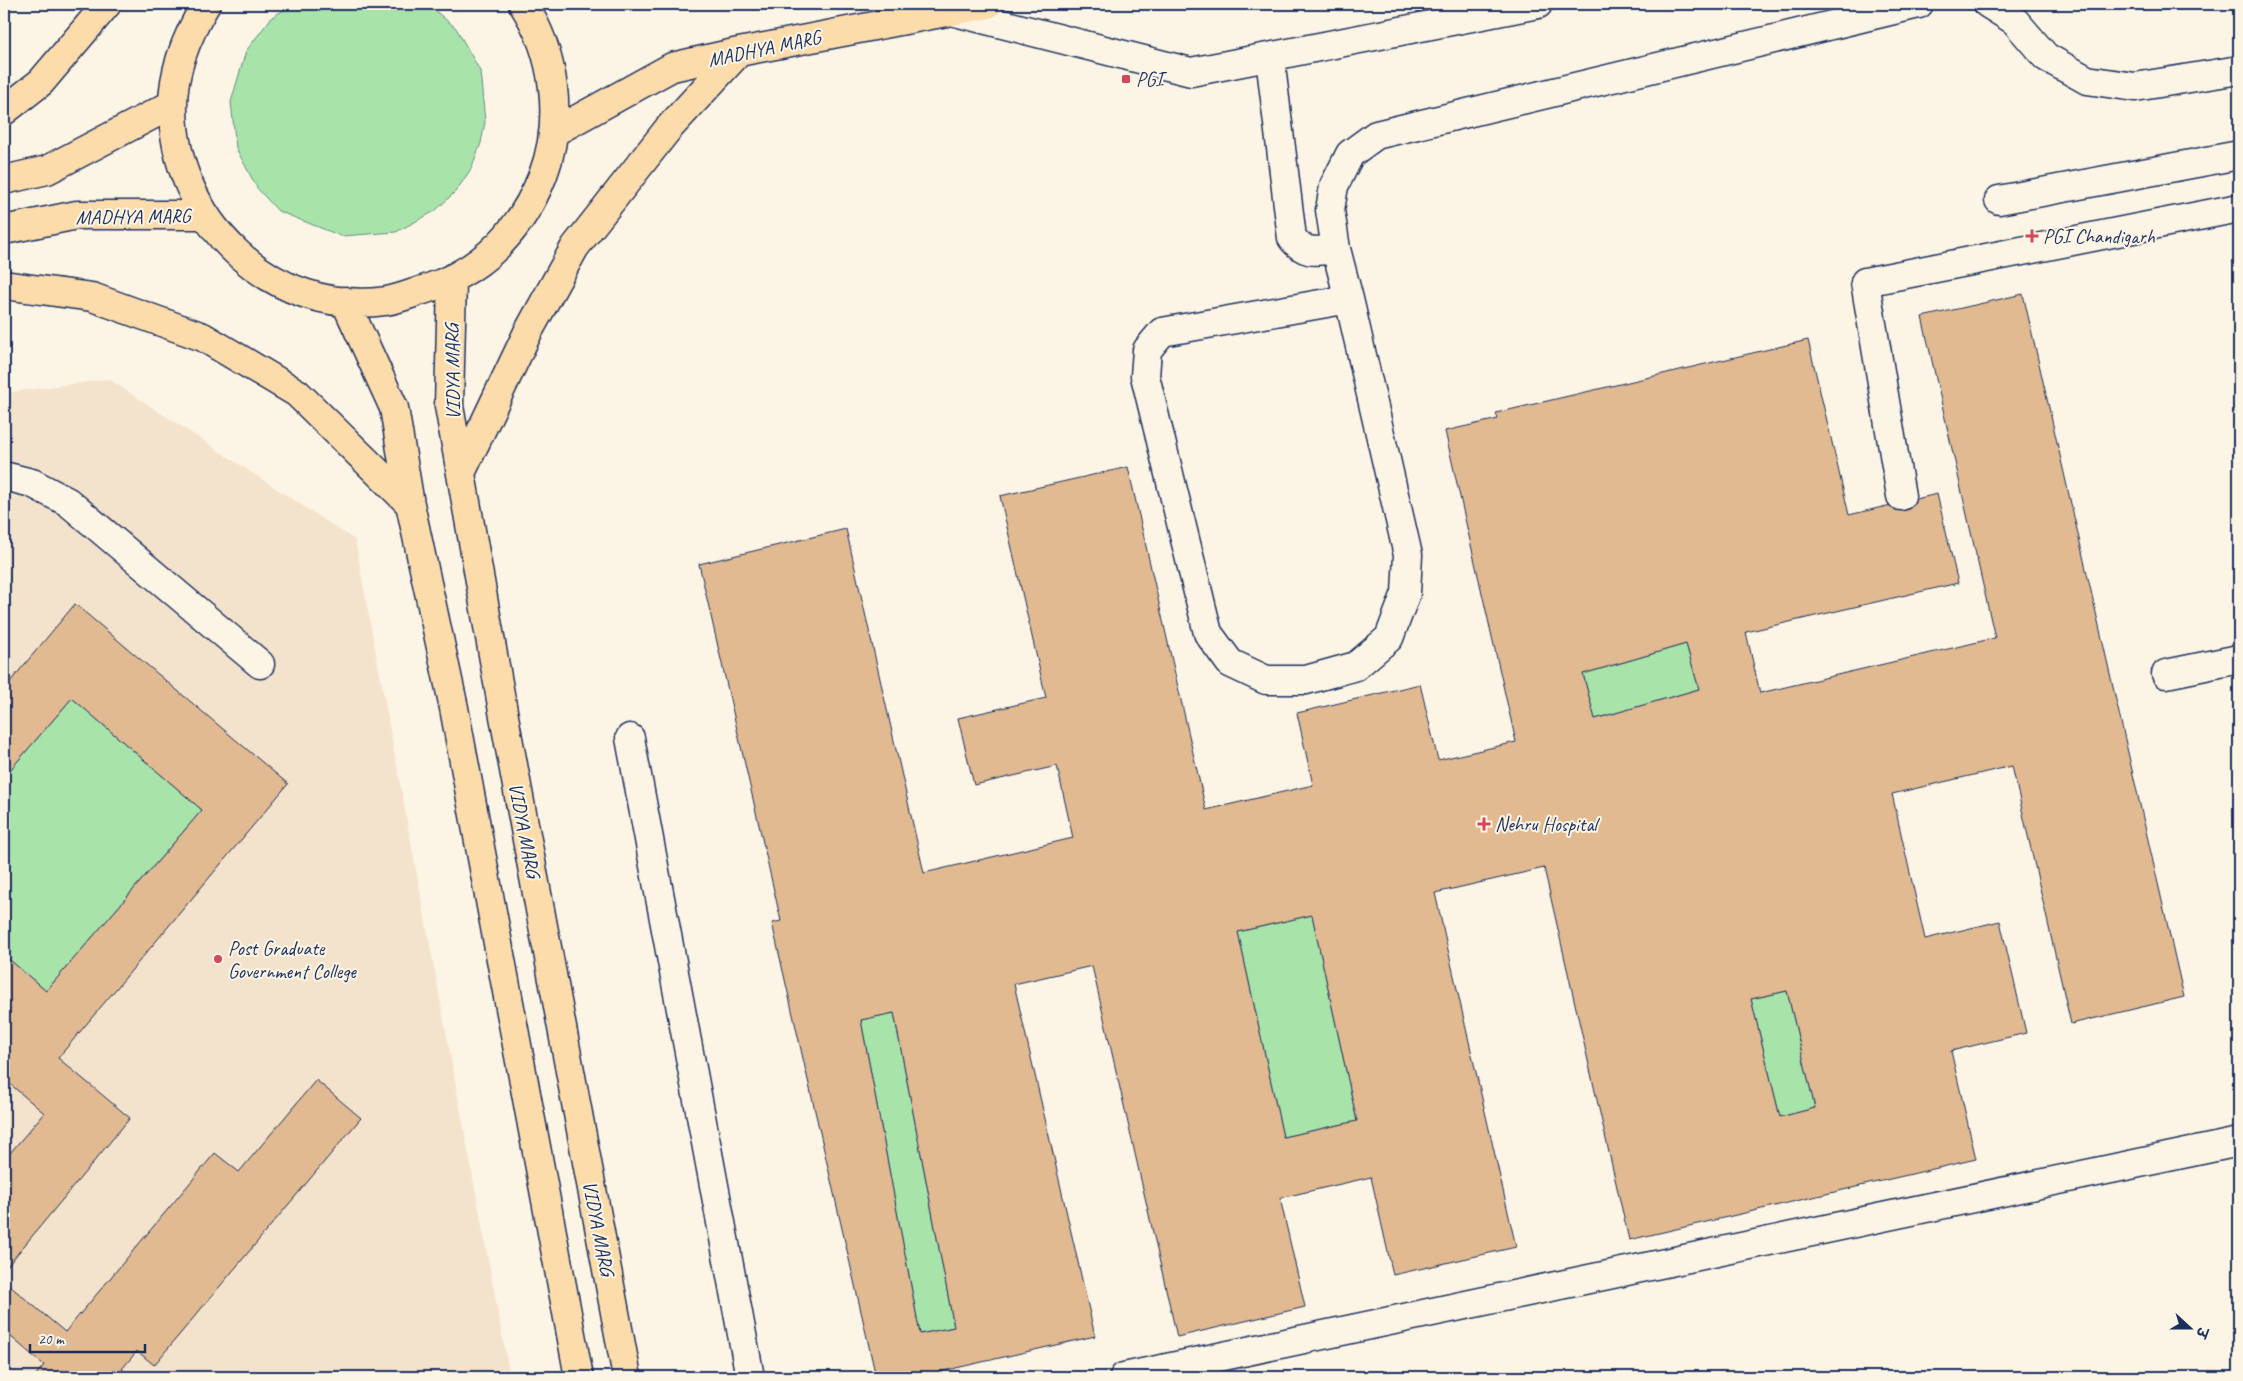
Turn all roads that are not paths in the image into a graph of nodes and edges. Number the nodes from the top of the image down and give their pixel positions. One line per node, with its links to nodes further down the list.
1 (108, 4): 13 (main road)
2 (206, 4): 12 (main road)
3 (523, 4): 14 (main road)
4 (988, 4): 8 (main road, MADHYA MARG)
5 (1538, 4): 10 (street)
6 (1919, 4): 21 (street)
7 (1988, 4): 11 (street)
8 (951, 11): 9 (main road, MADHYA MARG); 10 (street)
9 (739, 52): 14 (main road, MADHYA MARG); 26 (main road)
10 (1270, 58): 21 (street)
11 (2239, 70)
12 (172, 104): 16 (main road); 19 (main road)
13 (4, 111)
14 (554, 132): 22 (main road)
15 (2239, 155): 17 (street)
16 (4, 180)
17 (1999, 200)
18 (2239, 208): 28 (street)
19 (204, 215): 20 (main road, MADHYA MARG); 25 (main road)
20 (4, 230)
21 (1336, 249): 24 (street)
22 (452, 281): 25 (main road); 26 (main road, VIDYA MARG)
23 (4, 285): 29 (main road)
24 (1349, 299): 24 (street)
25 (345, 301): 29 (main road)
26 (461, 473): 36 (main road, VIDYA MARG)
27 (4, 476): 31 (street)
28 (1901, 496)
29 (410, 504): 35 (main road)
30 (2239, 659): 32 (street)
31 (260, 664)
32 (2166, 674)
33 (630, 738): 37 (street)
34 (2239, 1142): 38 (street)
35 (579, 1377)
36 (627, 1377)
37 (750, 1377)
38 (1124, 1377)

